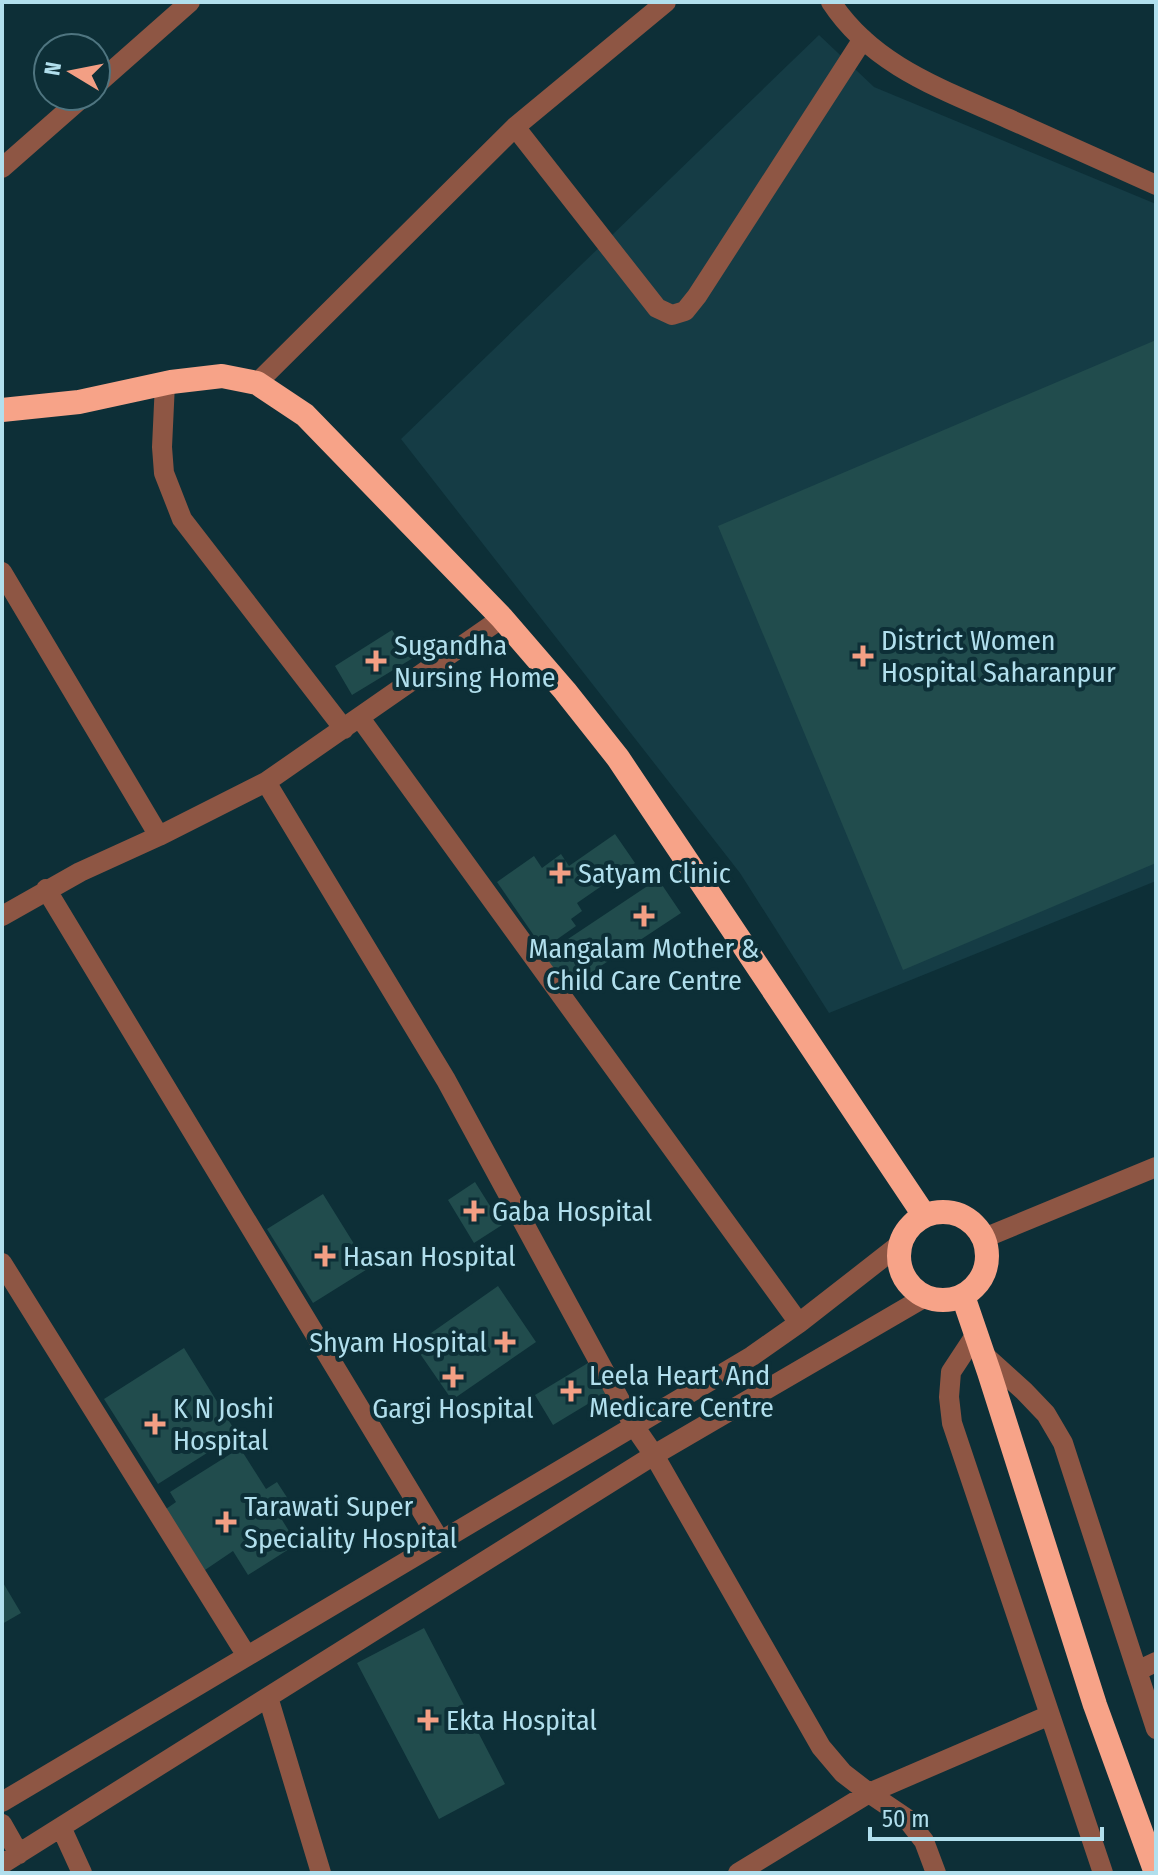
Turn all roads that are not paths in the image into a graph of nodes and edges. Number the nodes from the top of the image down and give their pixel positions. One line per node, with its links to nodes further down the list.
1 (190, 2): 5 (street)
2 (666, 2): 7 (street)
3 (831, 2): 4 (street)
4 (863, 39): 7 (street); 9 (street)
5 (112, 71)
6 (65, 112): 8 (street)
7 (515, 127): 11 (street)
8 (4, 163)
9 (1156, 185)
10 (165, 383): 11 (highway); 12 (highway); 15 (street)
11 (257, 383): 14 (highway)
12 (2, 410)
13 (2, 572): 17 (street)
14 (502, 618): 15 (street); 21 (highway)
15 (352, 724): 16 (street); 27 (street)
16 (266, 782): 17 (street); 29 (street)
17 (159, 836): 18 (street)
18 (46, 889): 19 (street); 31 (street)
19 (2, 916)
20 (1156, 1167): 22 (street)
21 (924, 1215): 22 (highway); 23 (highway)
22 (984, 1238): 25 (highway)
23 (899, 1245): 26 (highway); 27 (street)
24 (2, 1263): 32 (street)
25 (963, 1296): 26 (highway); 28 (highway)
26 (925, 1297): 30 (street)
27 (799, 1323): 29 (street)
28 (980, 1344): 33 (street); 36 (street); 48 (highway)
29 (634, 1426): 30 (street); 31 (street)
30 (654, 1455): 35 (street); 38 (street)
31 (440, 1541): 32 (street)
32 (247, 1656): 39 (street)
33 (1146, 1666): 34 (street)
34 (1151, 1694): 37 (street)
35 (268, 1697): 41 (street); 44 (street)
36 (1050, 1715): 38 (street); 47 (street)
37 (1156, 1729)
38 (869, 1793): 45 (street); 46 (street)
39 (2, 1802)
40 (2, 1824): 42 (street)
41 (61, 1827): 42 (street); 43 (street)
42 (10, 1859)
43 (82, 1873)
44 (321, 1873)
45 (738, 1873)
46 (936, 1873)
47 (1103, 1873)
48 (1156, 1873)

